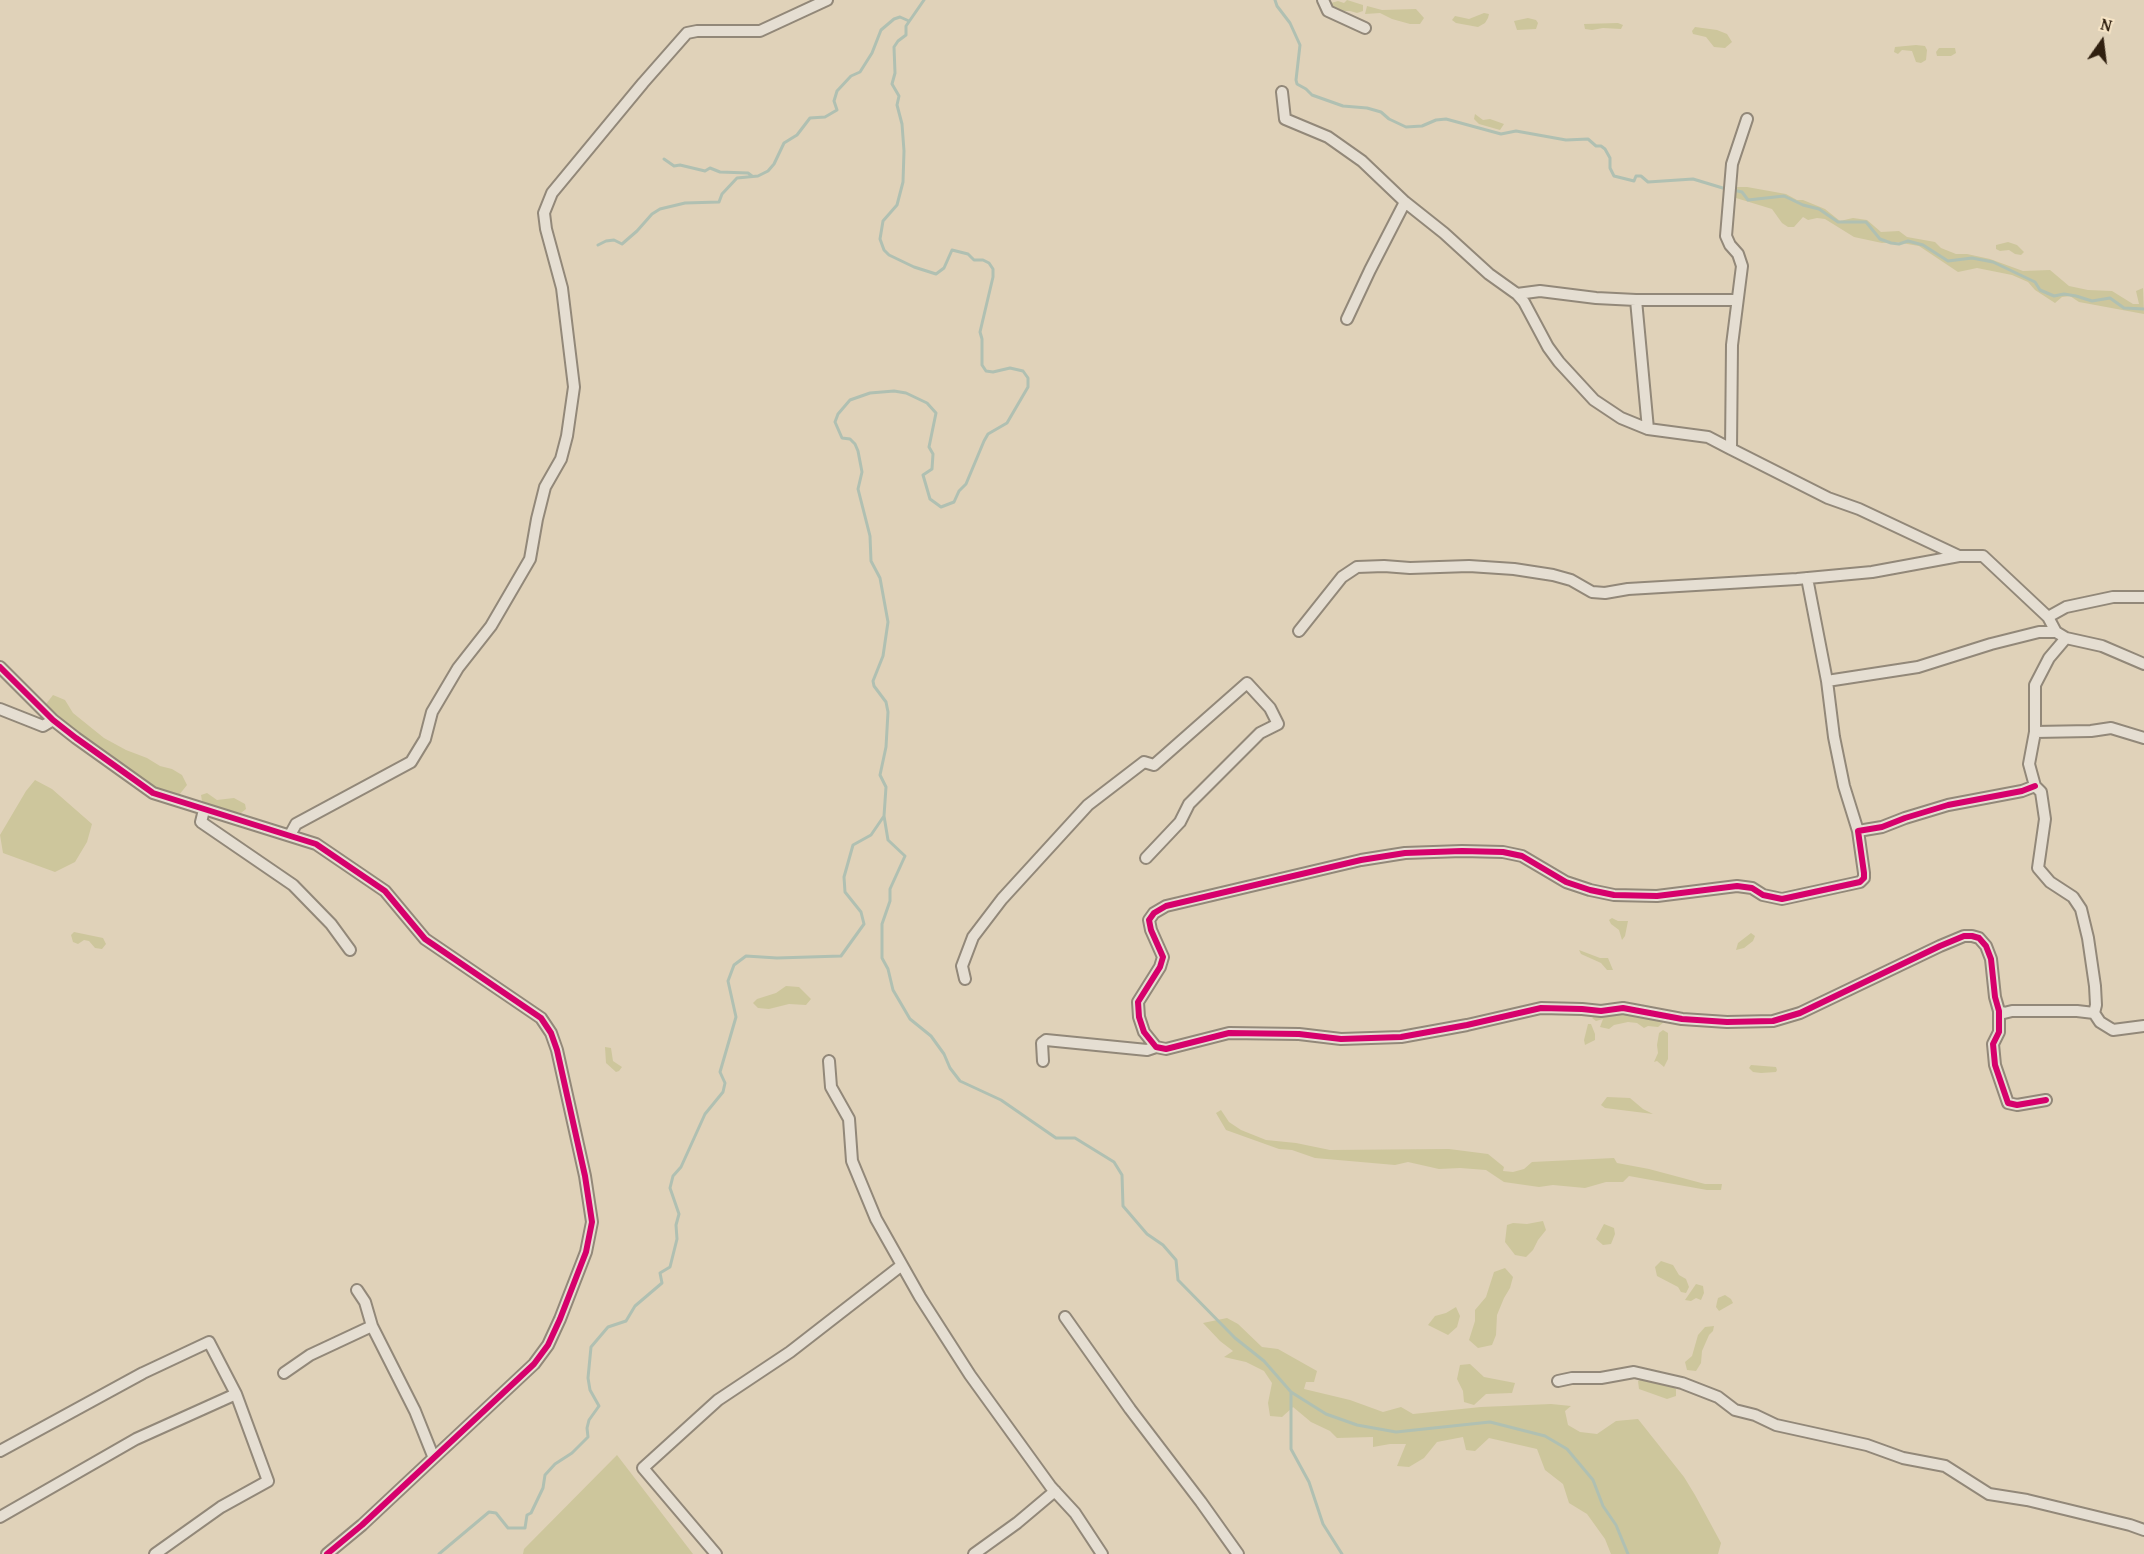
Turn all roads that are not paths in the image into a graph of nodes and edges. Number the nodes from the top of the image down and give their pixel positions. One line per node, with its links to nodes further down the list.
1 (827, 0): 30 (street)
2 (1323, 0): 3 (street)
3 (1365, 28)
4 (1282, 92): 6 (street)
5 (1747, 119): 9 (street)
6 (1405, 202): 7 (street); 10 (street)
7 (1516, 294): 8 (street); 11 (street)
8 (1636, 300): 9 (street); 11 (street)
9 (1737, 300): 12 (street)
10 (1347, 319)
11 (1648, 429): 12 (street)
12 (1731, 449): 13 (street)
13 (1959, 556): 14 (street); 16 (street)
14 (1807, 578): 17 (street); 22 (street)
15 (2144, 597): 16 (street)
16 (2048, 617): 18 (street)
17 (1299, 631)
18 (2056, 632): 19 (street); 22 (street)
19 (2066, 638): 20 (street); 25 (street)
20 (2144, 664)
21 (0, 667): 24 (street)
22 (1827, 681): 29 (street)
23 (0, 709): 24 (street)
24 (54, 720): 28 (street)
25 (2035, 732): 26 (street); 27 (street)
26 (2144, 738)
27 (2035, 786): 29 (street); 35 (street)
28 (204, 810): 30 (street); 32 (street)
29 (1858, 831): 37 (street)
30 (290, 835): 49 (street)
31 (1146, 858): 33 (street)
32 (350, 950)
33 (965, 979)
34 (1999, 1011): 35 (street); 37 (street); 40 (street)
35 (2094, 1013): 36 (street)
36 (2144, 1026)
37 (1156, 1047): 39 (street)
38 (829, 1061): 41 (street)
39 (1043, 1061)
40 (2046, 1100)
41 (902, 1265): 50 (street); 55 (street)
42 (357, 1290): 44 (street)
43 (1065, 1317): 58 (street)
44 (372, 1326): 45 (street); 49 (street)
45 (284, 1373)
46 (1558, 1381): 52 (street)
47 (236, 1394): 48 (street); 51 (street); 53 (street)
48 (0, 1451)
49 (433, 1456): 54 (street)
50 (1055, 1491): 56 (street); 57 (street)
51 (0, 1517)
52 (2144, 1530)
53 (155, 1554)
54 (327, 1554)
55 (716, 1554)
56 (974, 1554)
57 (1102, 1554)
58 (1238, 1554)

